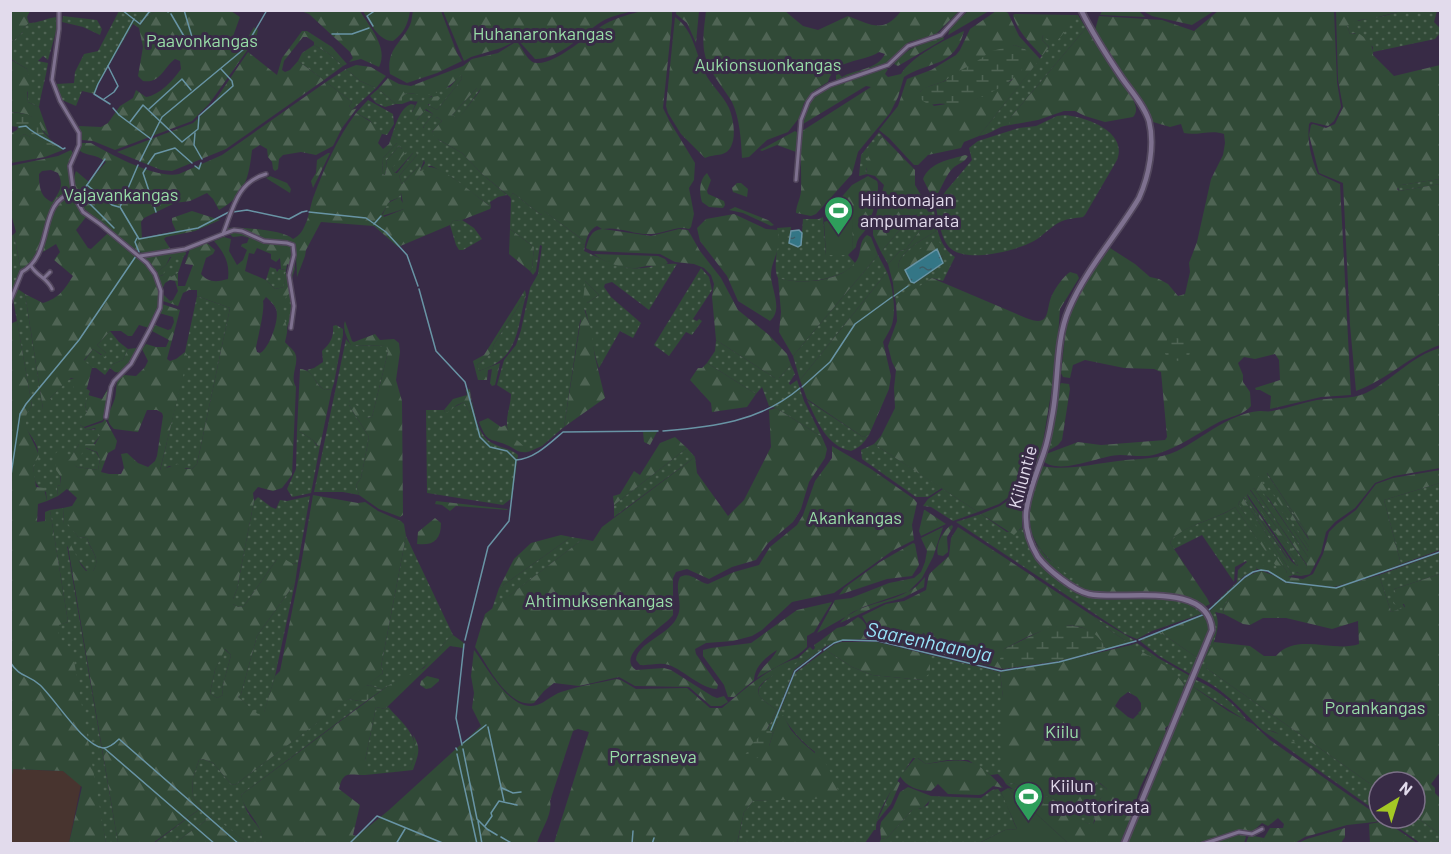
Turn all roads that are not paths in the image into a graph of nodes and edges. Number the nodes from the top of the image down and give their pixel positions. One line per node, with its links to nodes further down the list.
1 (58, 10): 6 (street)
2 (964, 10): 5 (street)
3 (1081, 10): 18 (street, Kiiluntie)
4 (266, 174): 7 (street)
5 (796, 180)
6 (73, 192): 8 (street); 9 (street)
7 (223, 234): 8 (street); 15 (street)
8 (140, 256): 16 (street)
9 (31, 266): 11 (street); 13 (street)
10 (50, 272): 11 (street)
11 (44, 278): 12 (street)
12 (52, 289)
13 (12, 296): 14 (street)
14 (10, 302)
15 (291, 328)
16 (106, 417)
17 (1263, 829): 19 (street)
18 (1124, 843)
19 (1203, 843)

